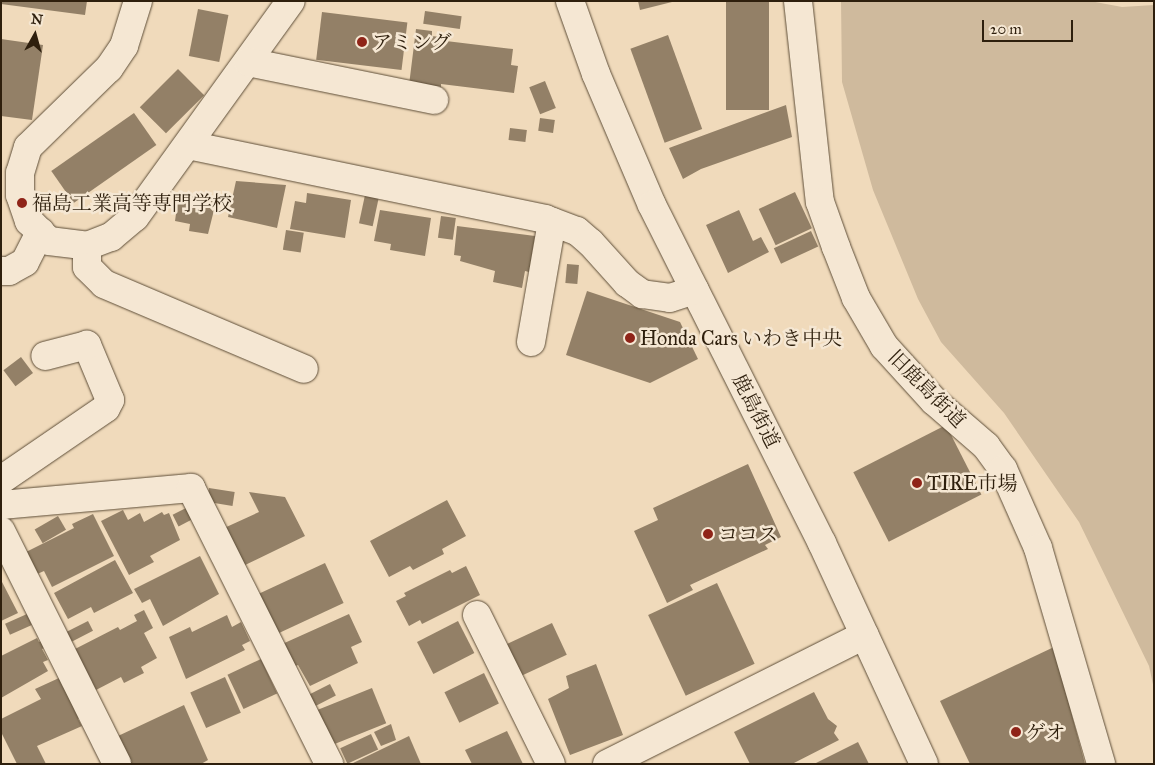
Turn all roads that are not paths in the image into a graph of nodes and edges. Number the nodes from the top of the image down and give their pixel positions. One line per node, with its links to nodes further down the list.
1 (138, 1): 9 (street)
2 (290, 1): 5 (street)
3 (570, 1): 12 (street, 鹿島街道)
4 (798, 1): 26 (street, 旧鹿島街道)
5 (248, 62): 6 (street); 7 (street)
6 (434, 100)
7 (188, 145): 8 (street); 10 (street)
8 (552, 222): 12 (street); 13 (street)
9 (40, 232): 10 (street); 11 (street)
10 (87, 246): 15 (street)
11 (1, 271)
12 (695, 290): 20 (street, 鹿島街道)
13 (532, 342)
14 (45, 356): 16 (street)
15 (304, 369)
16 (1, 480)
17 (1, 505): 22 (street)
18 (1, 531): 21 (street)
19 (477, 615): 23 (street)
20 (865, 635): 24 (street); 25 (street, 鹿島街道)
21 (117, 764)
22 (328, 764)
23 (551, 764)
24 (607, 764)
25 (924, 764)
26 (1100, 764)

